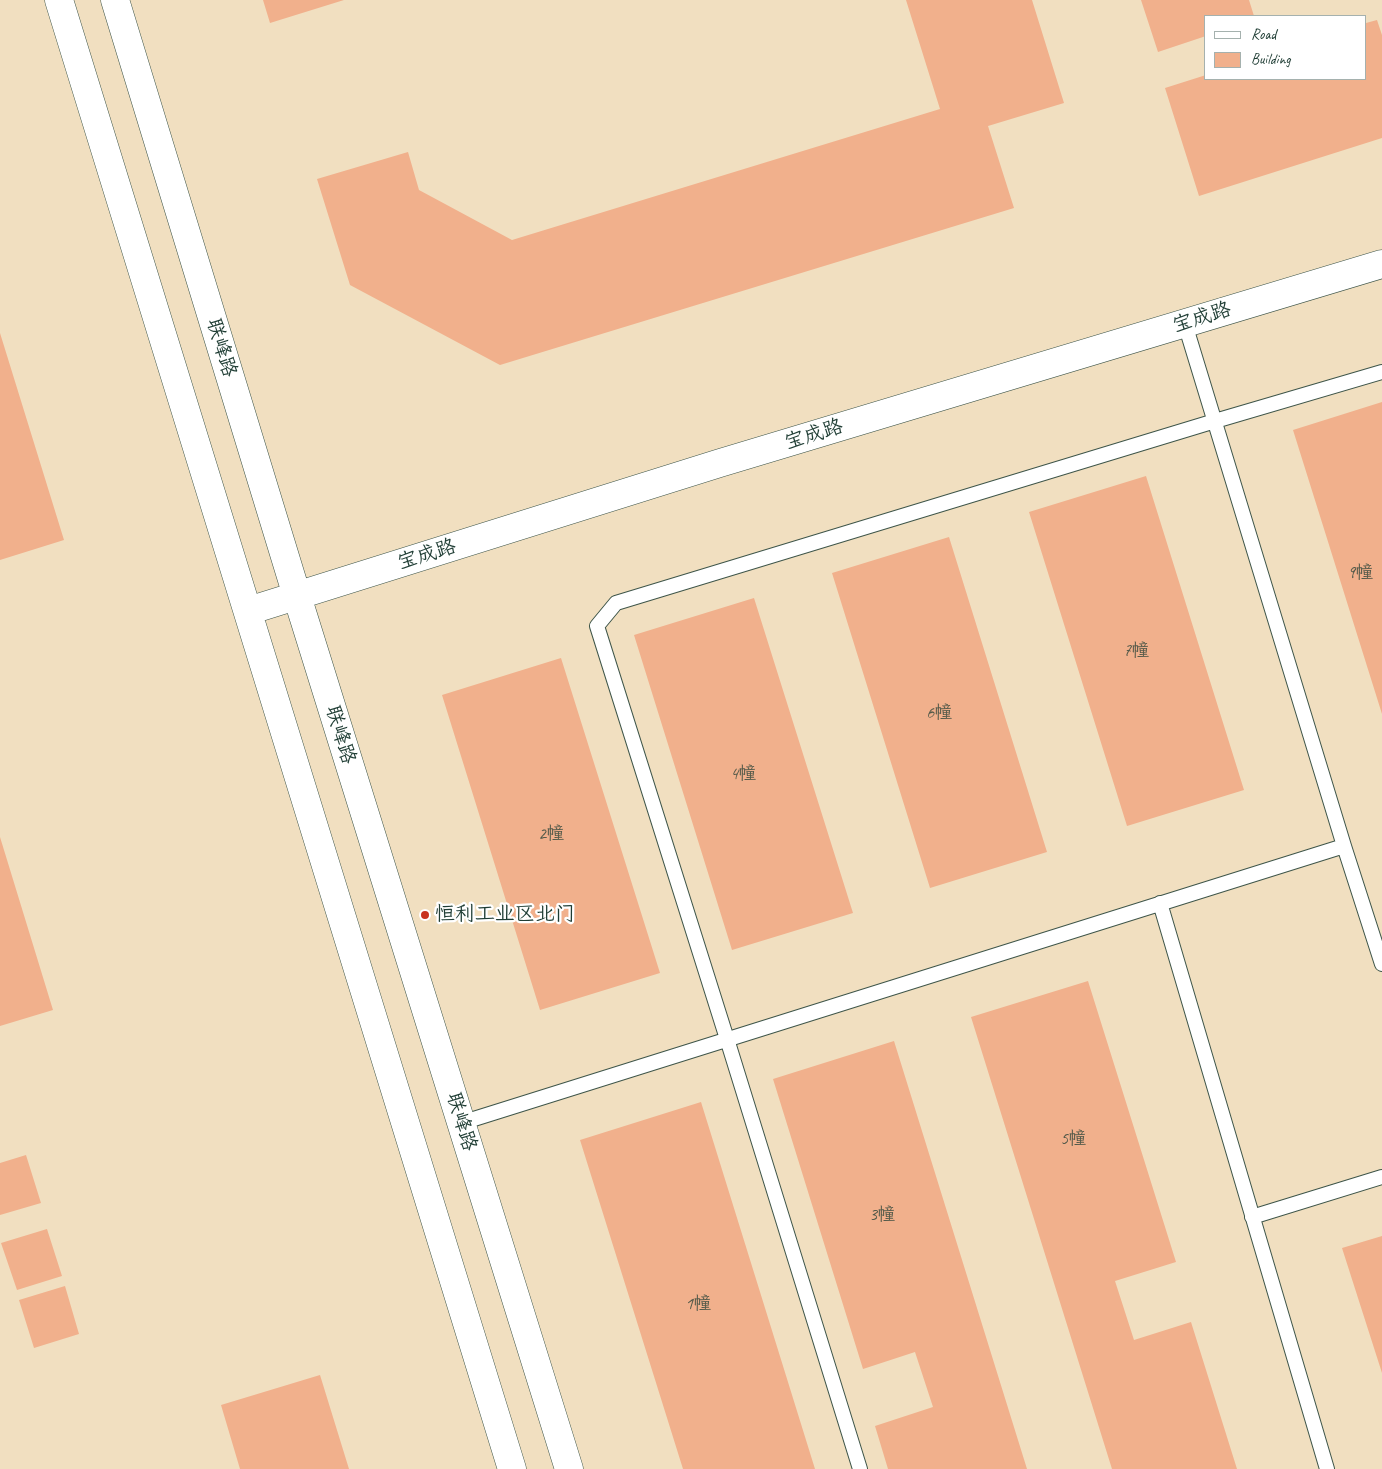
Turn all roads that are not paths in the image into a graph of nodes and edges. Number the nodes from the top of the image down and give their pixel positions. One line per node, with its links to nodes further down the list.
1 (59, 0): 8 (street)
2 (114, 0): 7 (street, 联峰路)
3 (1382, 264): 4 (street, 宝成路)
4 (1185, 324): 6 (lane); 7 (street, 宝成路)
5 (1382, 372): 6 (lane)
6 (1214, 421): 9 (lane); 12 (lane)
7 (297, 596): 8 (street, 宝成路); 13 (street, 联峰路)
8 (248, 611): 16 (street)
9 (1344, 846): 10 (lane); 11 (lane)
10 (1160, 904): 12 (lane); 15 (lane)
11 (1382, 964)
12 (727, 1039): 13 (lane); 18 (lane)
13 (461, 1123): 17 (street, 联峰路)
14 (1382, 1177): 15 (lane)
15 (1252, 1217): 19 (lane)
16 (512, 1469)
17 (569, 1469)
18 (860, 1469)
19 (1327, 1469)

